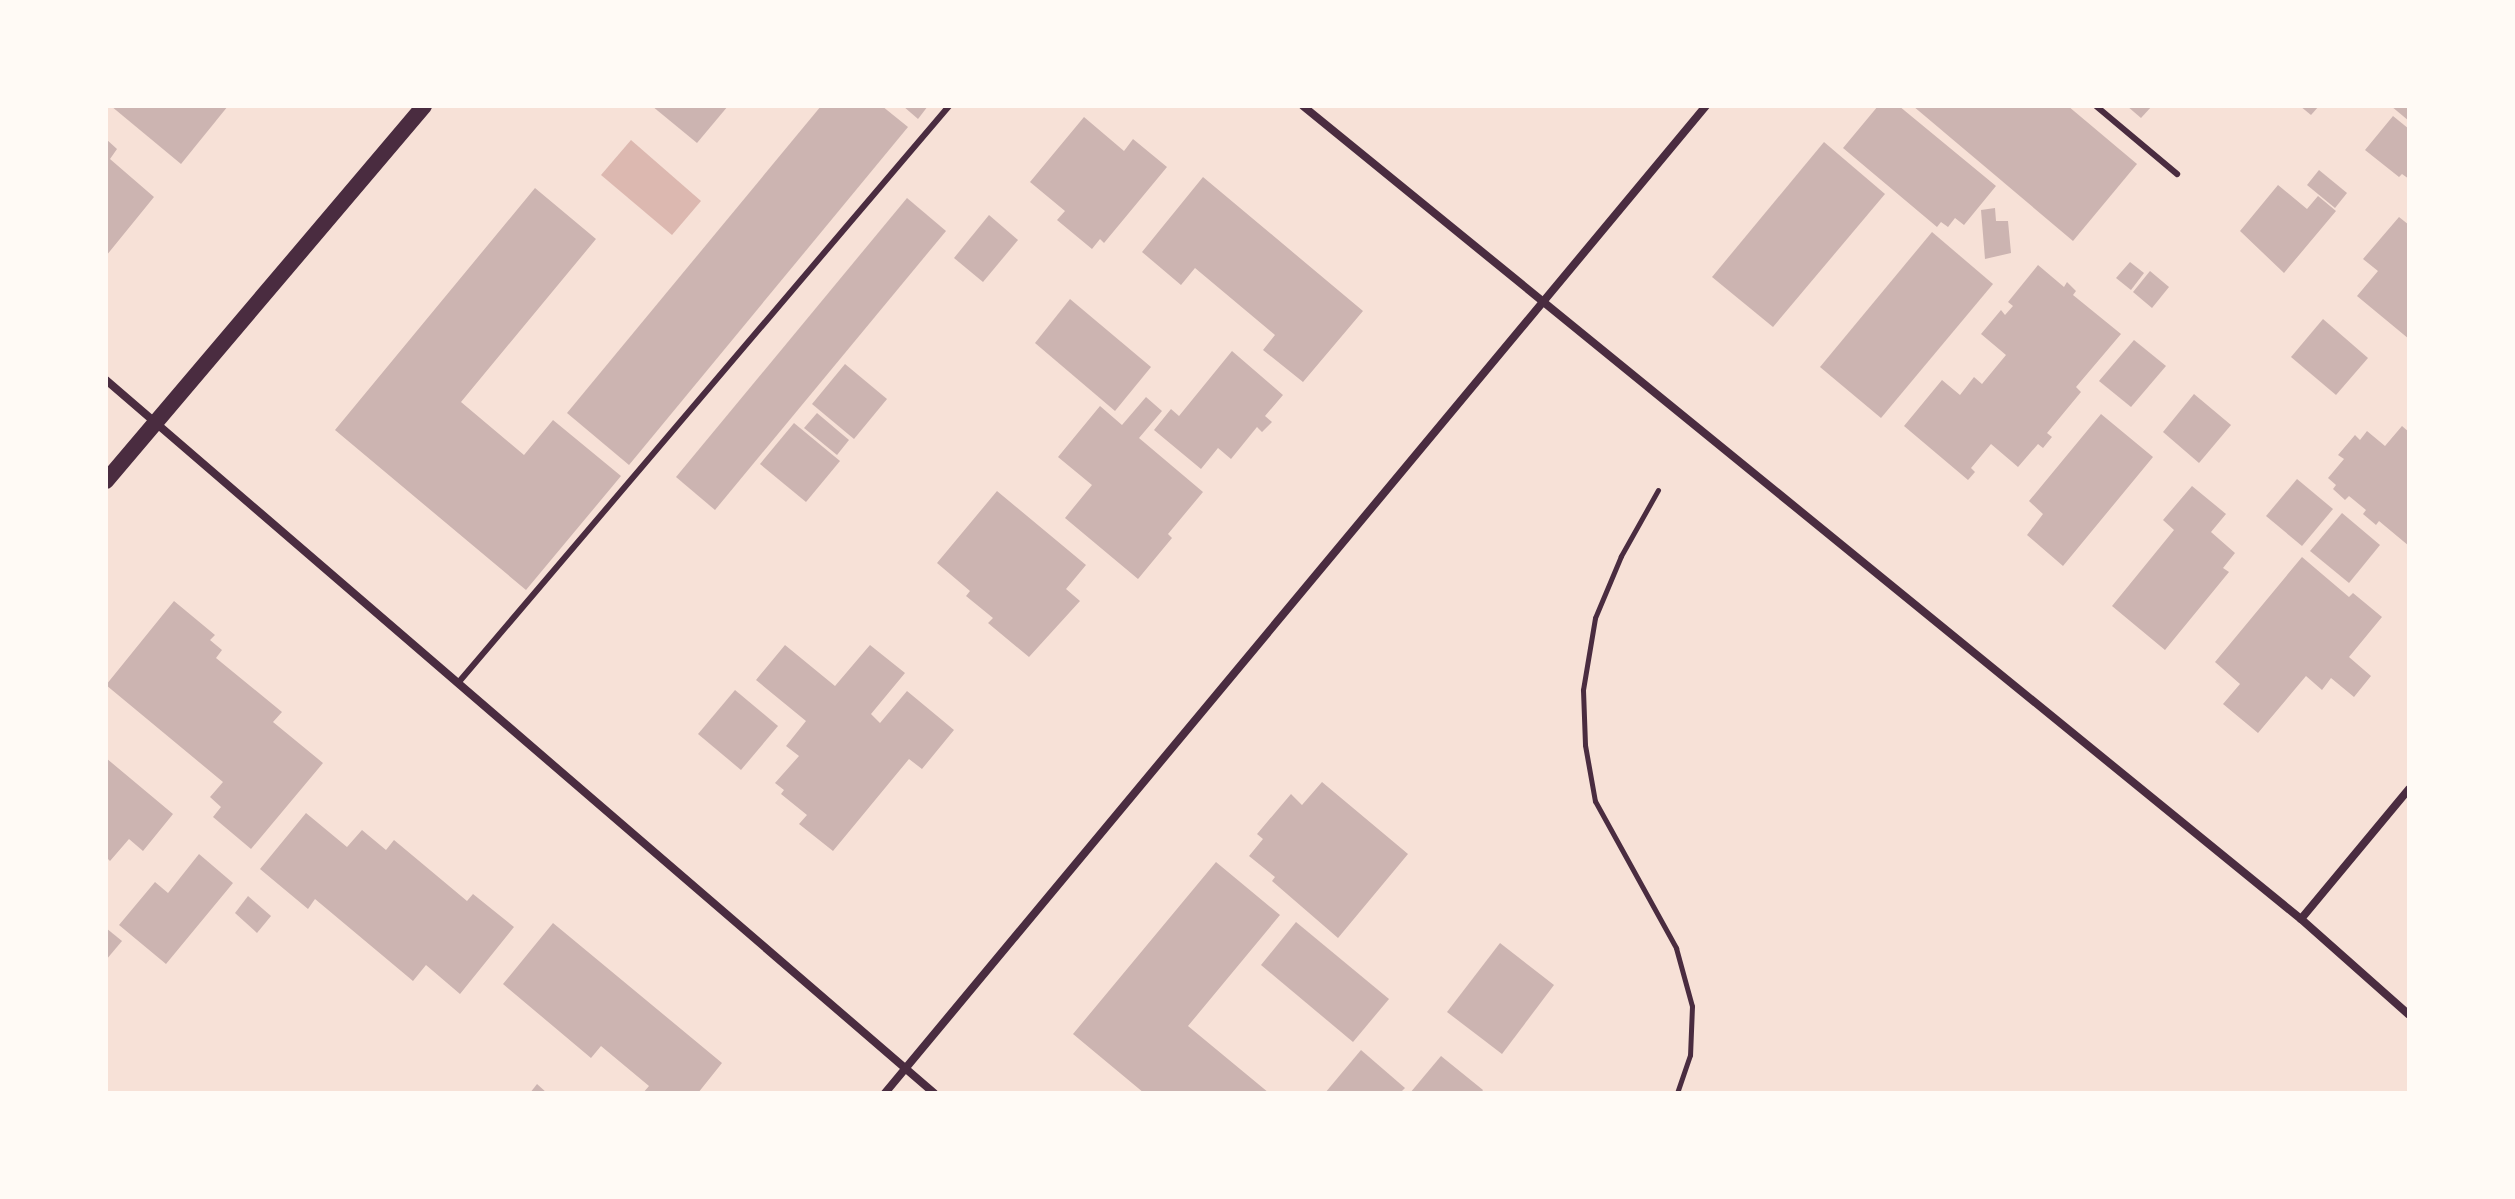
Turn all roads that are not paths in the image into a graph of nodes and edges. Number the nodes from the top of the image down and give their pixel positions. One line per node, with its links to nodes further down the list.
1 (424, 106): 9 (main road)
2 (949, 106): 11 (lane)
3 (1303, 106): 7 (street)
4 (1706, 106): 7 (street)
5 (2096, 106): 6 (lane)
6 (2177, 174)
7 (1542, 304): 13 (street); 15 (street)
8 (106, 380): 9 (street)
9 (156, 422): 10 (main road); 11 (street)
10 (106, 481)
11 (458, 683): 15 (street)
12 (2409, 789): 13 (street)
13 (2301, 919): 14 (street)
14 (2409, 1015)
15 (905, 1069): 16 (street); 17 (street)
16 (885, 1093)
17 (934, 1093)

